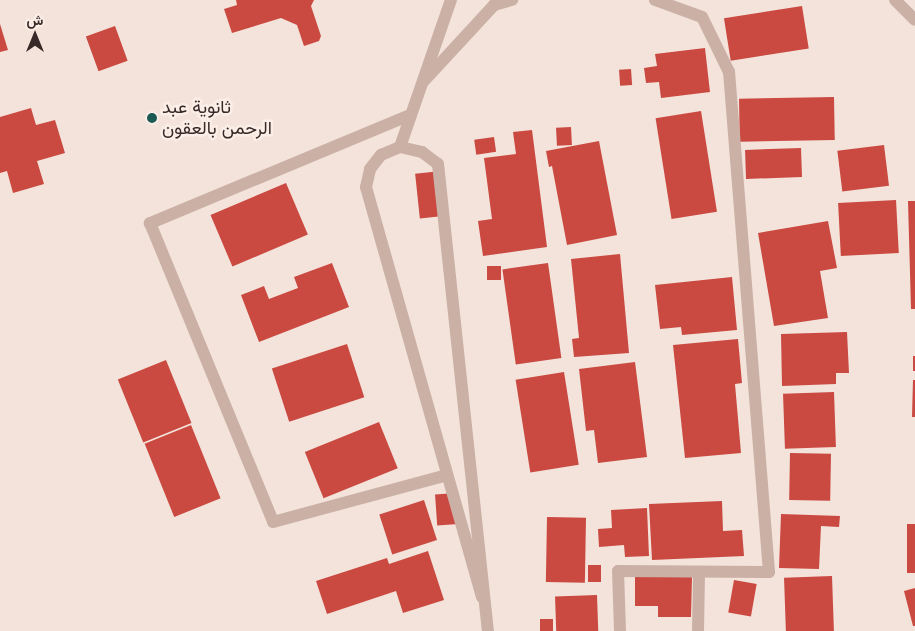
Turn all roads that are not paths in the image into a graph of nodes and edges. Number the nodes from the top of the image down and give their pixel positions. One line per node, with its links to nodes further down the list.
1 (451, 0): 6 (street)
2 (512, 0): 6 (street)
3 (655, 0): 10 (street)
4 (895, 0): 5 (street)
5 (915, 20)
6 (420, 85): 7 (street)
7 (410, 115): 8 (street); 9 (street)
8 (400, 147): 9 (street); 11 (street)
9 (447, 475): 11 (street)
10 (699, 572): 13 (street); 14 (street)
11 (482, 597): 12 (street)
12 (488, 631)
13 (620, 631)
14 (698, 631)

